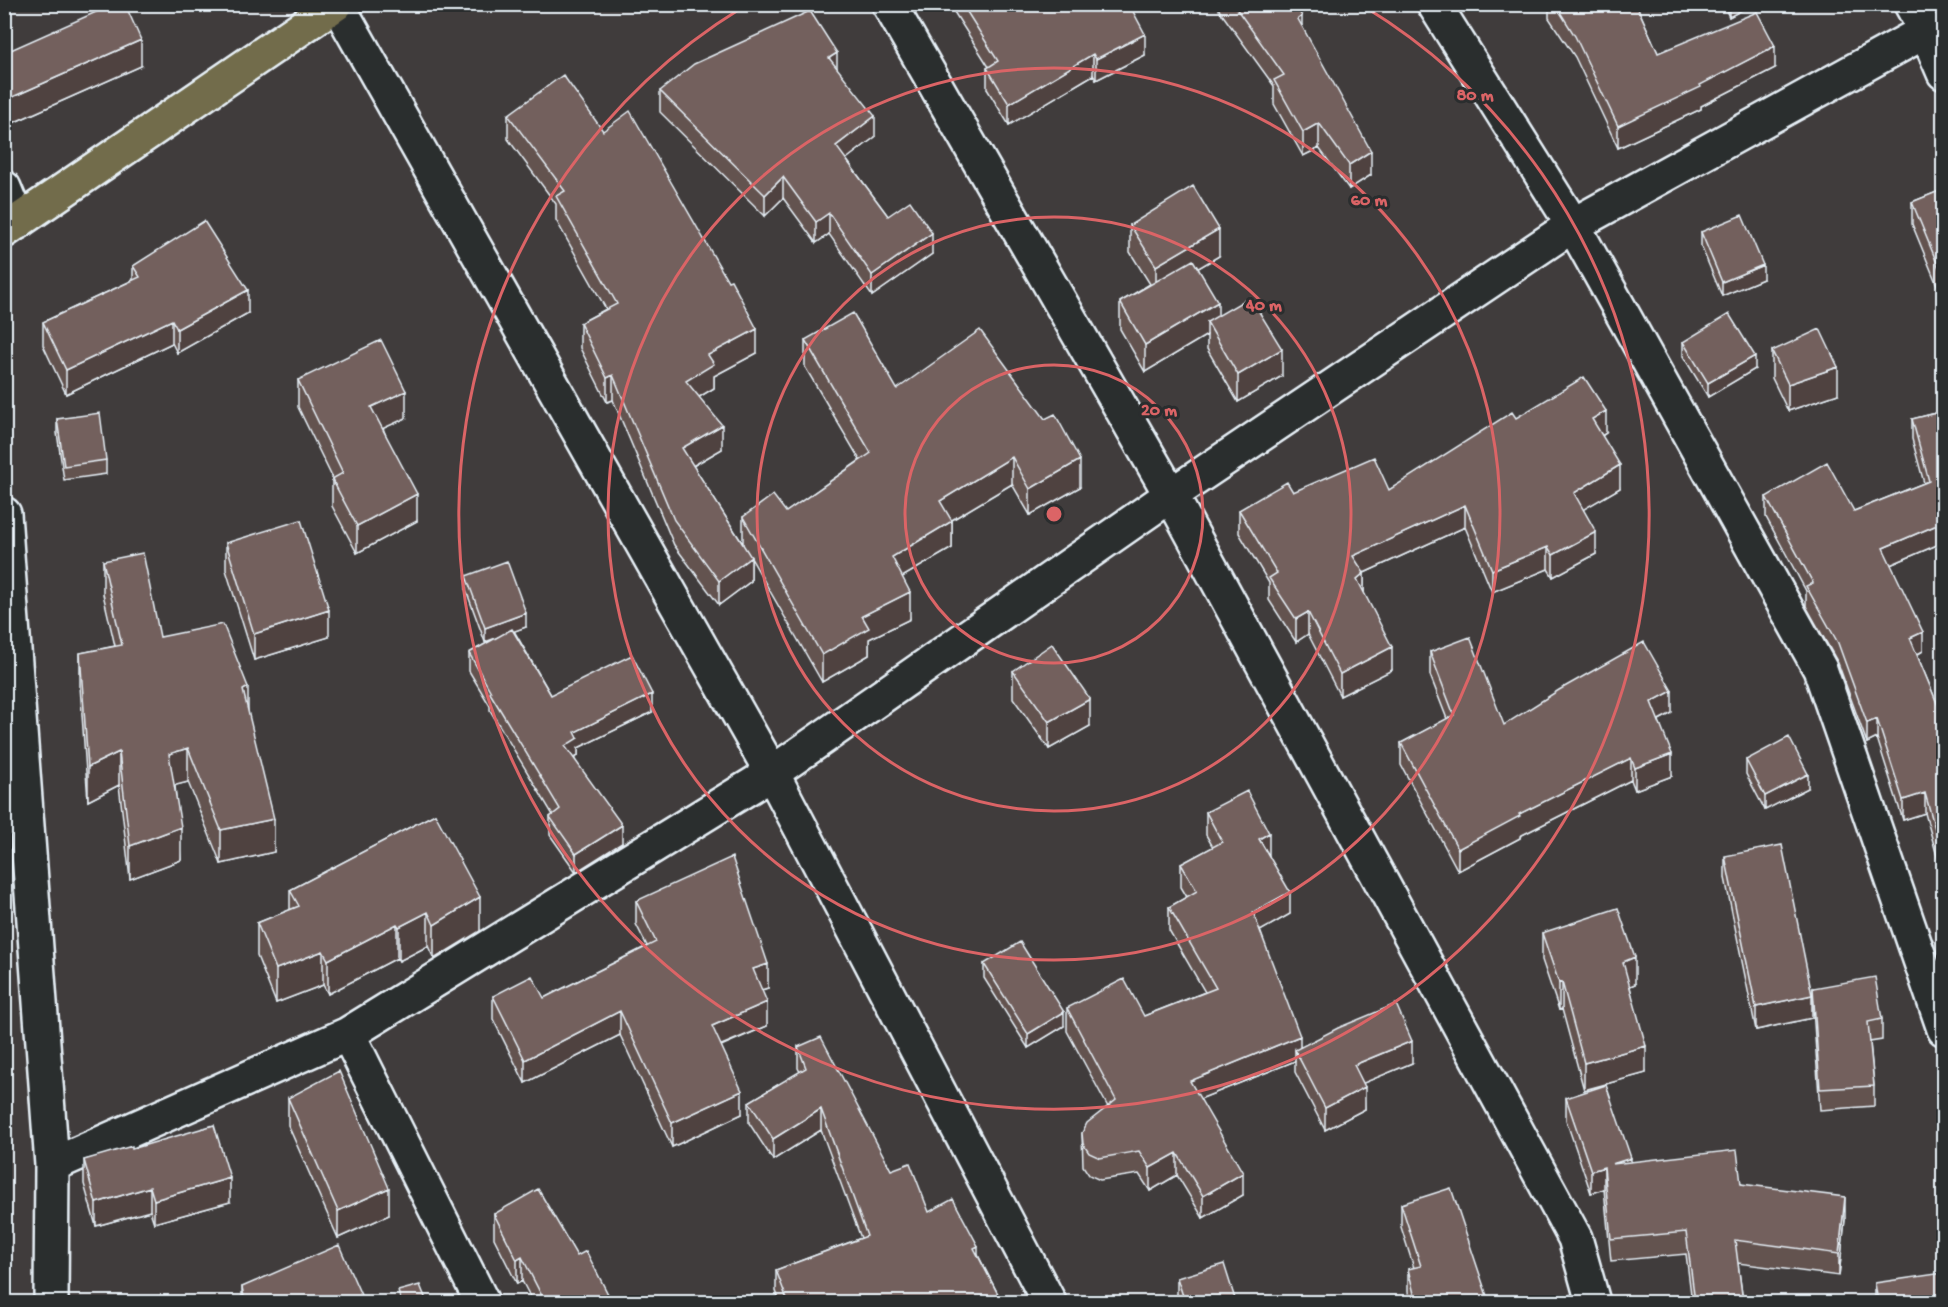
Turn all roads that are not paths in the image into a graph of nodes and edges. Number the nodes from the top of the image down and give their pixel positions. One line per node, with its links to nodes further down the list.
1 (337, 4): 8 (highway); 11 (street)
2 (889, 4): 9 (street)
3 (1434, 4): 7 (street)
4 (1919, 18): 5 (street); 7 (street)
5 (1944, 73)
6 (4, 188): 8 (street)
7 (1573, 225): 9 (street); 12 (street)
8 (11, 226)
9 (1171, 495): 11 (street); 18 (street)
10 (4, 514): 14 (street)
11 (772, 773): 13 (street); 17 (street)
12 (1944, 1029)
13 (348, 1034): 14 (street); 16 (street)
14 (52, 1165): 15 (street)
15 (51, 1302)
16 (482, 1302)
17 (1049, 1302)
18 (1593, 1302)

